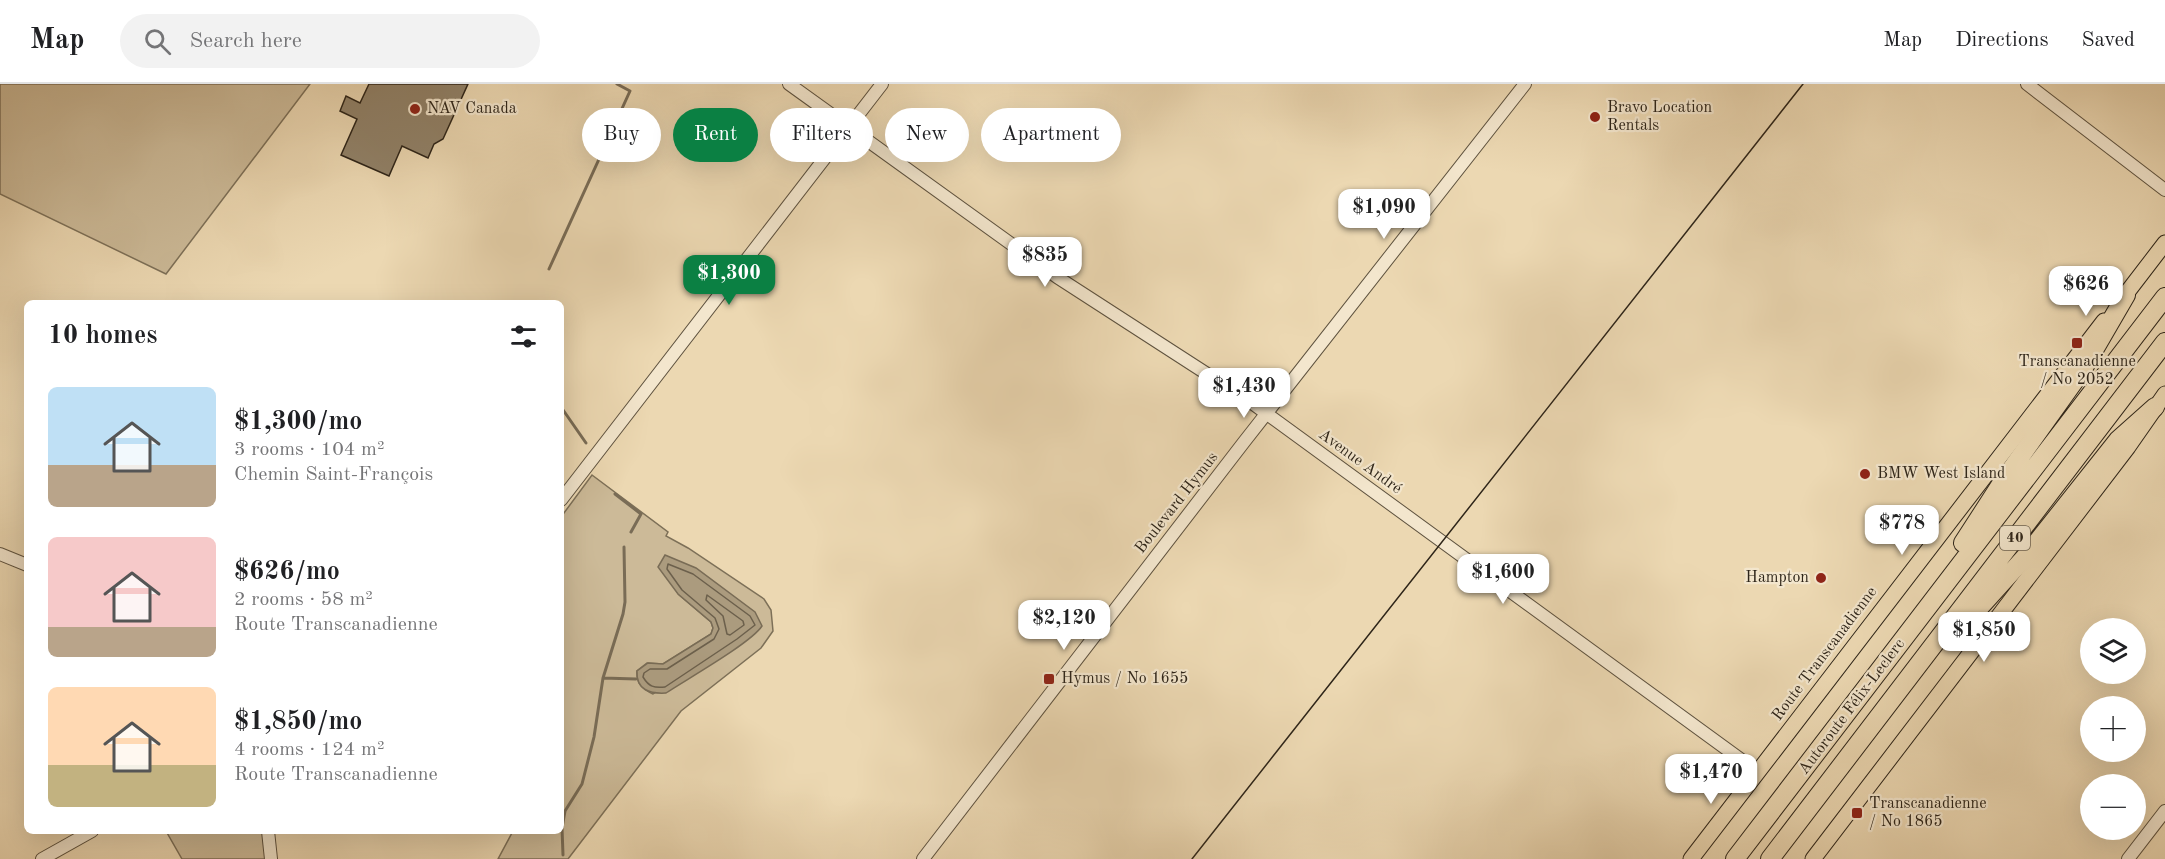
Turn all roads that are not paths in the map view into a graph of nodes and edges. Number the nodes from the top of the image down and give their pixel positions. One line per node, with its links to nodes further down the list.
1 (789, 84): 5 (street, Avenue André)
2 (882, 84): 6 (street)
3 (1525, 84): 15 (street, Boulevard Hymus)
4 (2027, 84): 9 (street)
5 (822, 108)
6 (864, 108)
7 (873, 144): 15 (street, Avenue André)
8 (822, 162): 16 (street)
9 (2165, 190)
10 (2165, 243): 11 (main road, Route Transcanadienne)
11 (2126, 295): 19 (highway); 21 (main road, Route Transcanadienne)
12 (2165, 297): 19 (highway, Autoroute Félix-Leclerc / 40)
13 (2165, 342): 20 (highway, Autoroute Félix-Leclerc / 40)
14 (2160, 401): 20 (highway); 31 (main road)
15 (1267, 414): 21 (street, Avenue André); 27 (street, Boulevard Hymus)
16 (564, 496)
17 (0, 554): 18 (street)
18 (24, 564)
19 (1893, 653): 29 (highway, Autoroute Félix-Leclerc / 40)
20 (1865, 734): 30 (highway, Autoroute Félix-Leclerc / 40)
21 (1758, 772): 28 (main road, Route Transcanadienne)
22 (2165, 811): 32 (street)
23 (87, 834): 25 (street)
24 (268, 834): 26 (street)
25 (42, 859)
26 (271, 859)
27 (923, 859)
28 (1691, 859)
29 (1735, 859)
30 (1770, 859)
31 (1813, 859)
32 (2128, 859)

